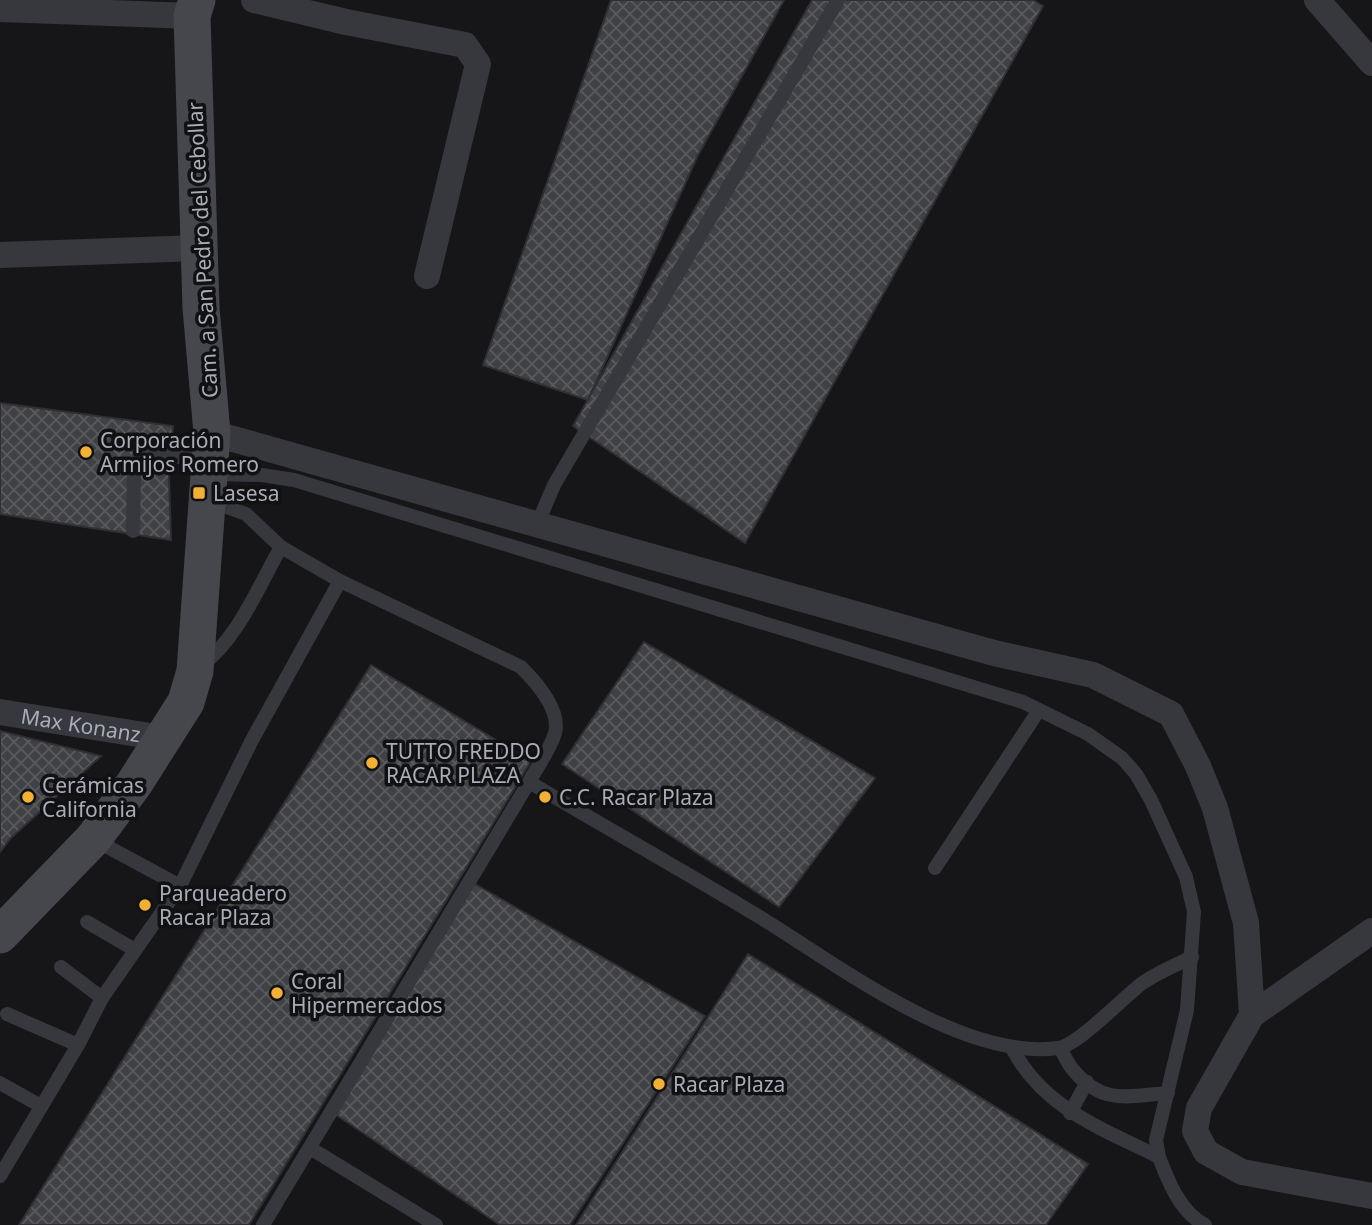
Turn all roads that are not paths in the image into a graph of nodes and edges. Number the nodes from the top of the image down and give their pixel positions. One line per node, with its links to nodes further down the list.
1 (254, 0): 9 (street)
2 (838, 0): 11 (lane)
3 (1317, 0): 6 (street)
4 (195, 8): 5 (street); 7 (street, Cam. a San Pedro del Cebollar)
5 (0, 9)
6 (1372, 63)
7 (199, 248): 8 (street); 10 (street, Cam. a San Pedro del Cebollar)
8 (0, 255)
9 (427, 276)
10 (209, 467): 11 (street); 12 (lane); 13 (lane); 15 (street, Cam. a San Pedro del Cebollar); 16 (lane)
11 (537, 526): 31 (street)
12 (133, 531)
13 (281, 547): 14 (lane); 15 (lane)
14 (340, 581): 19 (lane); 22 (lane)
15 (195, 671): 18 (street, Cam. a San Pedro del Cebollar)
16 (1039, 710): 21 (lane); 27 (lane)
17 (0, 712): 18 (street, Max Konanz)
18 (163, 738): 20 (street, Cam. a San Pedro del Cebollar)
19 (529, 782): 33 (lane); 40 (lane)
20 (93, 839): 22 (lane); 25 (street, Cam. a San Pedro del Cebollar)
21 (935, 867)
22 (180, 886): 26 (lane)
23 (87, 922): 26 (lane)
24 (1372, 931): 31 (street)
25 (0, 936)
26 (135, 950): 29 (lane)
27 (1192, 957): 34 (lane); 37 (lane)
28 (61, 967): 29 (lane)
29 (103, 998): 32 (lane)
30 (7, 1014): 32 (lane)
31 (1252, 1015): 43 (street)
32 (78, 1045): 38 (lane)
33 (1013, 1048): 34 (lane); 39 (lane)
34 (1060, 1048): 35 (lane)
35 (1087, 1082): 37 (lane); 39 (lane)
36 (0, 1083): 38 (lane)
37 (1168, 1093): 41 (lane)
38 (41, 1106): 42 (lane)
39 (1070, 1113): 41 (lane)
40 (310, 1147): 44 (lane); 45 (lane)
41 (1159, 1157): 46 (lane)
42 (1, 1172)
43 (1372, 1196)
44 (263, 1225)
45 (436, 1225)
46 (1205, 1225)

